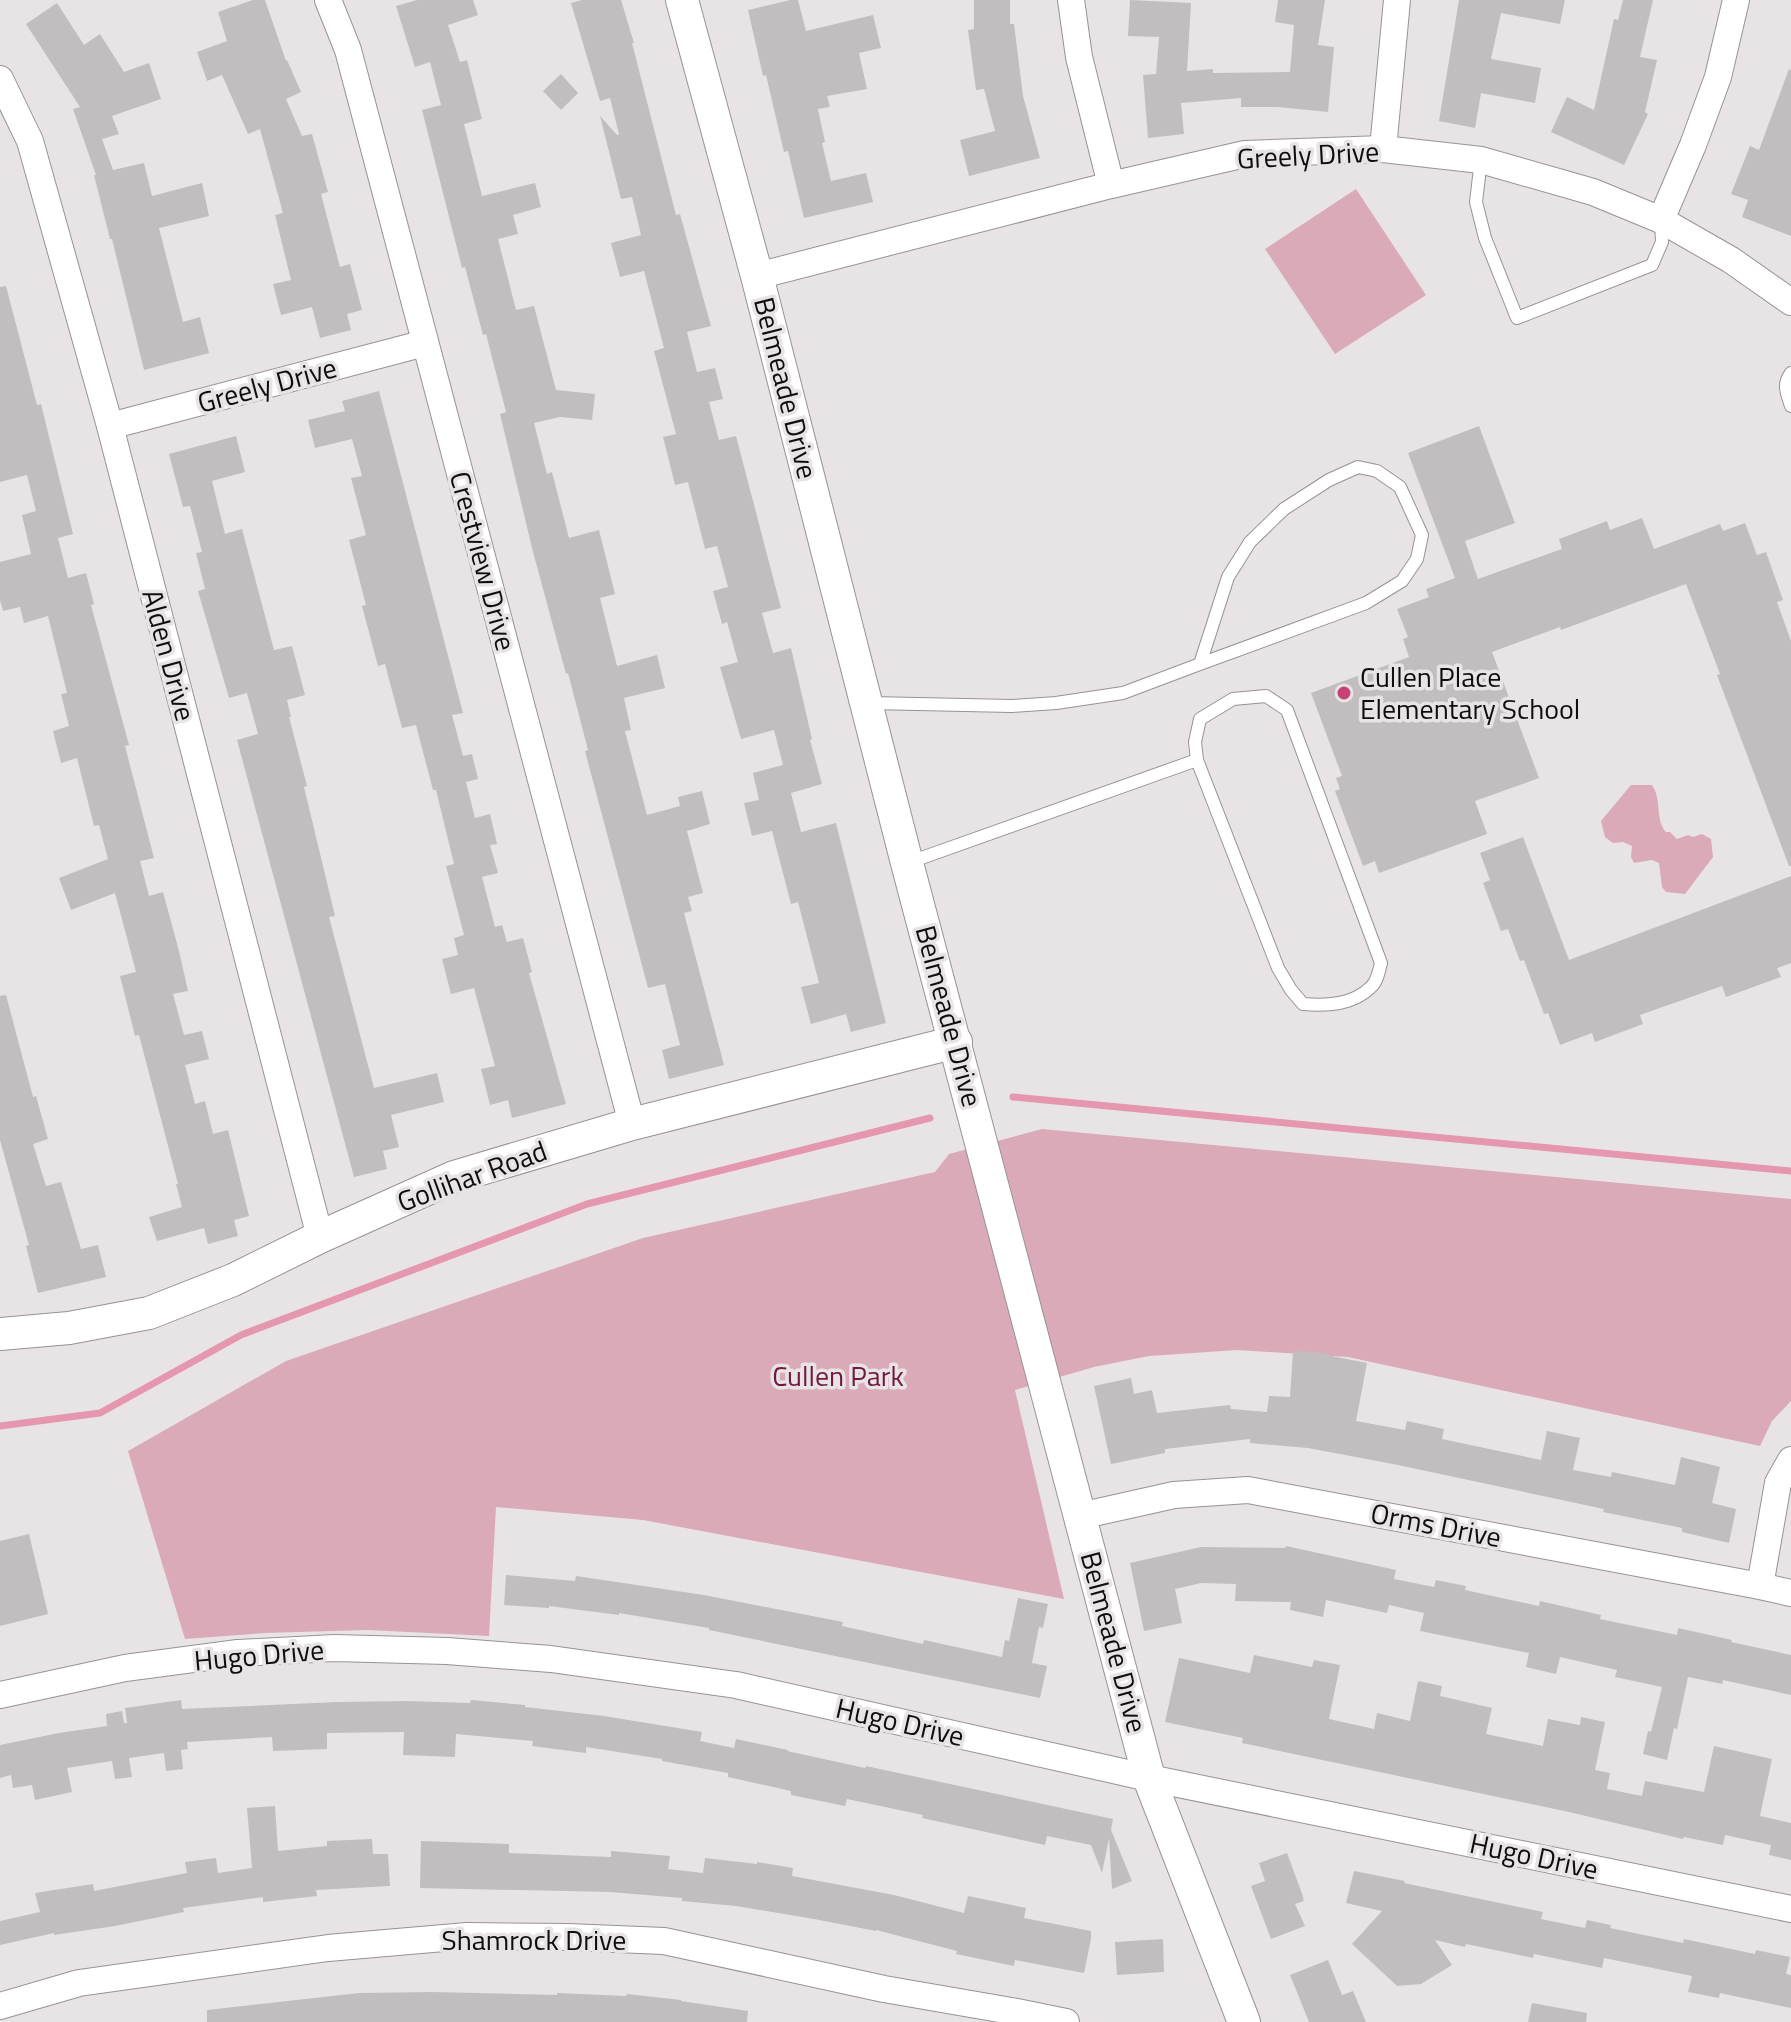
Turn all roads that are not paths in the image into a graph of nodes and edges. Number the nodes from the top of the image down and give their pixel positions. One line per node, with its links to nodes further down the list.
1 (682, 0): 11 (street, Belmeade Drive)
2 (1071, 0): 9 (street)
3 (1397, 0): 7 (street)
4 (1736, 0): 10 (street)
5 (330, 1): 13 (street, Crestview Drive)
6 (0, 79): 16 (street, Alden Drive)
7 (1383, 149): 8 (street, Greely Drive); 9 (street, Greely Drive)
8 (1481, 160): 10 (street, Greely Drive); 10 (lane)
9 (1111, 185): 11 (street, Greely Drive)
10 (1661, 220): 12 (street, Greely Drive)
11 (757, 276): 18 (street, Belmeade Drive)
12 (1791, 302)
13 (425, 343): 16 (street, Greely Drive); 22 (street, Crestview Drive)
14 (1791, 373): 15 (lane)
15 (1791, 406)
16 (110, 426): 23 (street, Alden Drive)
17 (1200, 664): 17 (lane); 18 (lane)
18 (867, 703): 20 (street, Belmeade Drive)
19 (1197, 760): 19 (lane); 20 (lane)
20 (907, 863): 21 (street, Belmeade Drive)
21 (956, 1042): 22 (street, Gollihar Road); 26 (street, Belmeade Drive)
22 (632, 1124): 23 (street, Gollihar Road)
23 (320, 1237): 24 (street, Gollihar Road)
24 (0, 1334)
25 (1791, 1460): 27 (street)
26 (1080, 1516): 27 (street, Orms Drive); 30 (street, Belmeade Drive)
27 (1760, 1586): 28 (street, Orms Drive)
28 (1791, 1593)
29 (0, 1695): 30 (street, Hugo Drive)
30 (1149, 1778): 31 (street, Hugo Drive); 34 (street, Belmeade Drive)
31 (1791, 1909)
32 (0, 2006): 33 (street, Shamrock Drive)
33 (1066, 2022)
34 (1244, 2022)

